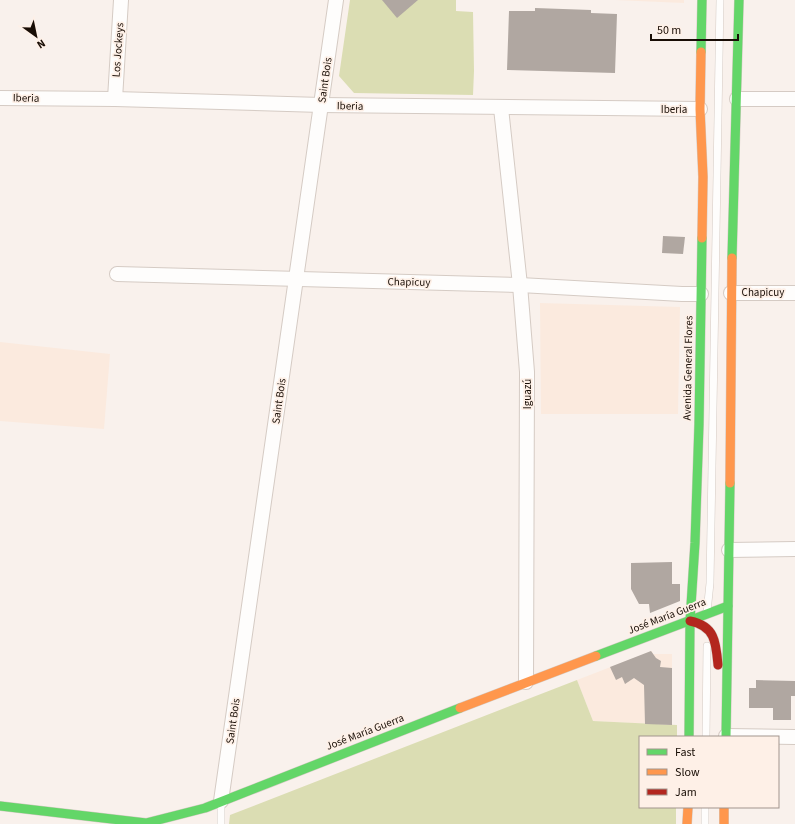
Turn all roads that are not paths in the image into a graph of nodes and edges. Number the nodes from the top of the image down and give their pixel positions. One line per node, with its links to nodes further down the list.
1 (121, 0): 9 (street, Los Jockeys)
2 (336, 0): 10 (street, Saint Bois)
3 (702, 0): 12 (main road, Avenida General Flores)
4 (720, 0): 22 (lane)
5 (739, 0): 7 (main road)
6 (0, 98): 9 (street, Iberia)
7 (737, 99): 8 (street); 16 (main road)
8 (795, 99)
9 (115, 100): 10 (street, Iberia)
10 (321, 105): 11 (street, Iberia); 14 (street, Saint Bois)
11 (501, 108): 12 (street, Iberia); 15 (street, Iguazú)
12 (700, 109): 18 (main road, Avenida General Flores)
13 (117, 274): 14 (street, Chapicuy)
14 (296, 280): 15 (street, Chapicuy); 32 (street, Saint Bois)
15 (520, 285): 18 (street, Chapicuy); 25 (street, Iguazú)
16 (731, 292): 17 (street, Chapicuy); 20 (main road)
17 (795, 293)
18 (701, 294): 23 (main road, Avenida General Flores)
19 (795, 549): 20 (street)
20 (729, 550): 21 (main road)
21 (728, 606): 22 (main road, José María Guerra); 28 (main road)
22 (707, 614): 23 (main road, José María Guerra); 24 (lane)
23 (690, 621): 24 (main road); 25 (main road, José María Guerra); 26 (main road, Avenida General Flores)
24 (707, 628): 27 (lane); 29 (main road)
25 (526, 682): 32 (main road, José María Guerra)
26 (688, 736)
27 (706, 736)
28 (726, 736)
29 (726, 736)
30 (779, 737): 31 (street)
31 (795, 737)
32 (222, 801): 33 (main road, José María Guerra); 37 (lane)
33 (0, 806)
34 (688, 808): 38 (main road)
35 (705, 808): 39 (lane)
36 (724, 808): 40 (main road)
37 (221, 824)
38 (688, 824)
39 (705, 824)
40 (724, 824)

